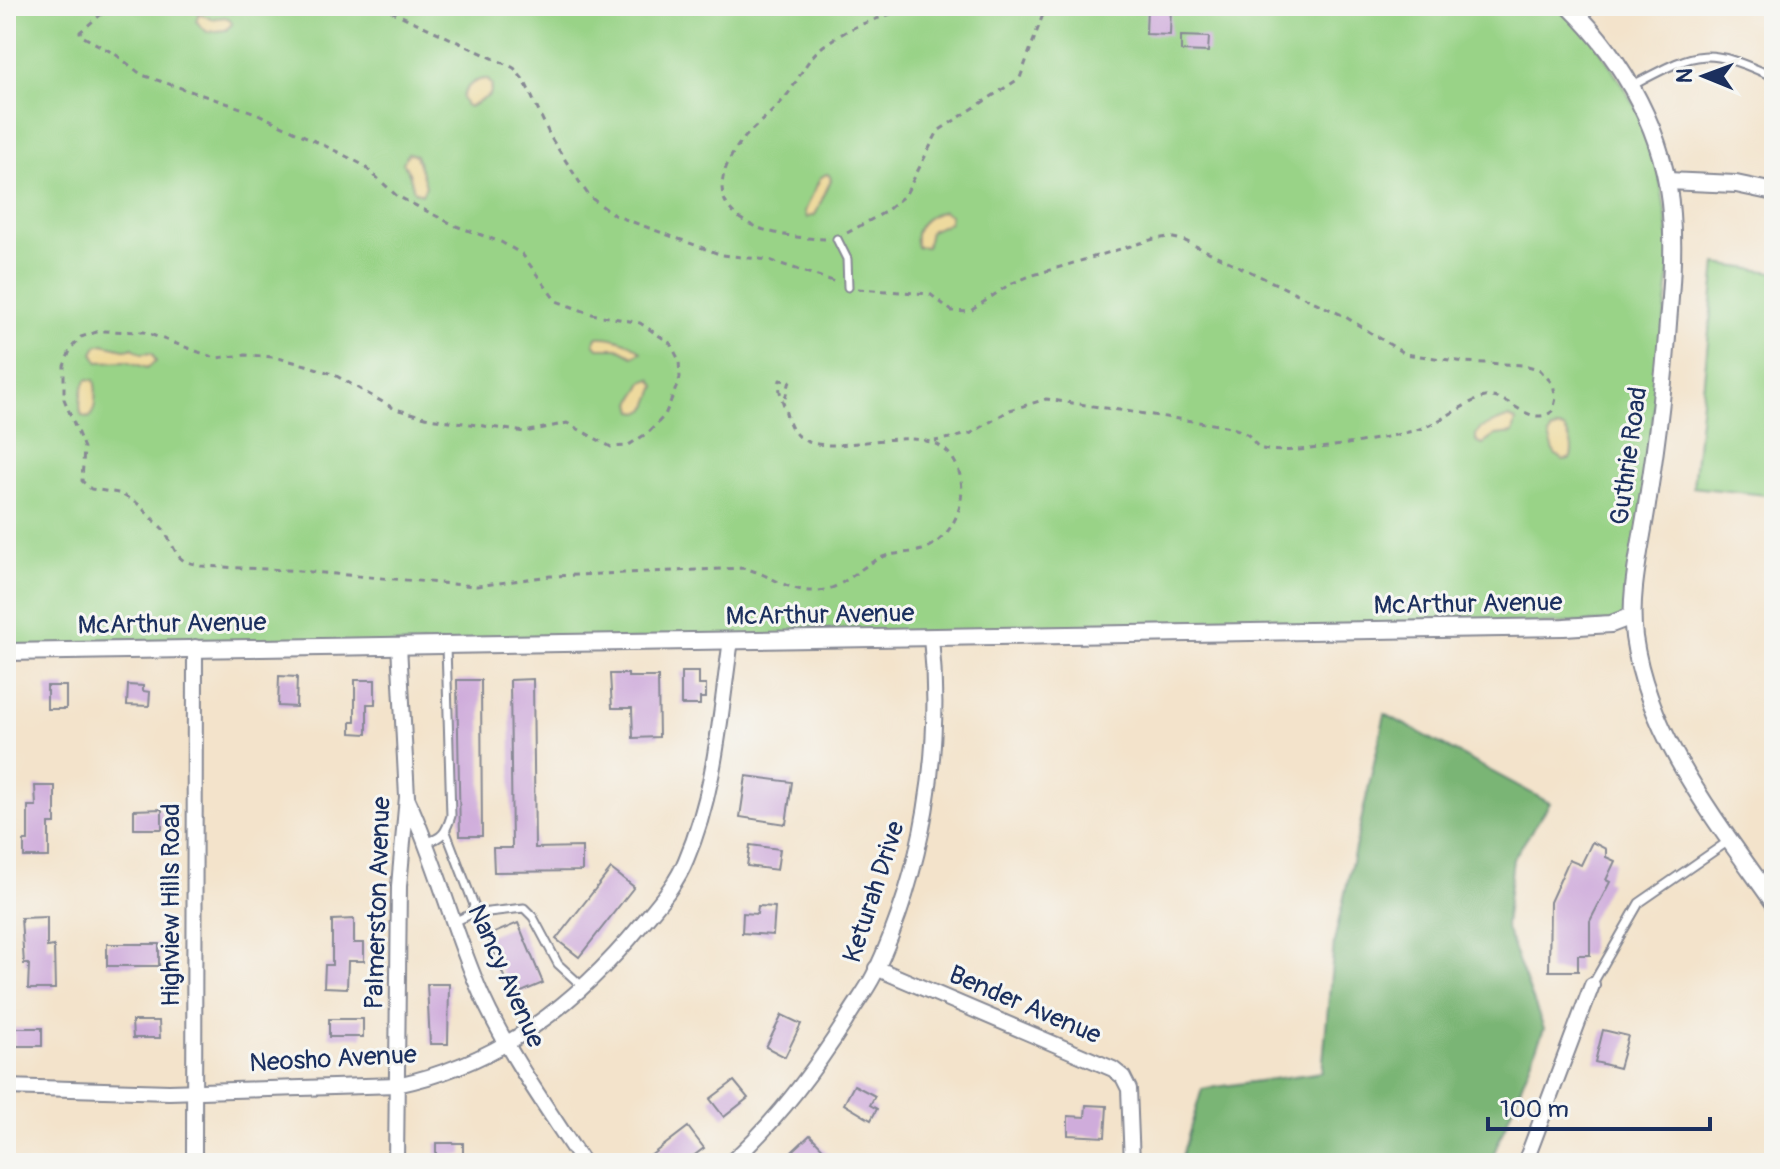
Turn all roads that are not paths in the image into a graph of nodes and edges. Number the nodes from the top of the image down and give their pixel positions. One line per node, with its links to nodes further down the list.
1 (1569, 6): 3 (street, Guthrie Road)
2 (1774, 77): 3 (lane)
3 (1631, 86): 4 (street, Guthrie Road)
4 (1667, 181): 5 (street); 8 (street, Guthrie Road)
5 (1774, 192)
6 (837, 239): 7 (lane)
7 (848, 287)
8 (1632, 616): 9 (street, McArthur Avenue); 17 (street, Guthrie Road)
9 (931, 637): 10 (street, McArthur Avenue); 22 (street, Keturah Drive)
10 (731, 640): 11 (street, McArthur Avenue); 24 (street, Neosho Avenue)
11 (446, 644): 12 (street, McArthur Avenue); 16 (lane)
12 (399, 645): 13 (street, McArthur Avenue); 15 (street, Palmerston Avenue)
13 (195, 647): 14 (street, McArthur Avenue); 28 (street, Highview Hills Road)
14 (6, 652)
15 (407, 797): 18 (street, Nancy Avenue); 26 (street, Palmerston Avenue)
16 (446, 832): 18 (lane); 20 (lane)
17 (1730, 840): 19 (street, Guthrie Road); 23 (lane)
18 (426, 842): 21 (street, Nancy Avenue)
19 (1774, 903)
20 (471, 914): 21 (lane); 24 (lane)
21 (454, 922): 25 (street, Nancy Avenue)
22 (876, 968): 32 (street, Keturah Drive); 33 (street, Bender Avenue)
23 (1592, 985): 34 (street)
24 (583, 987): 25 (street, Neosho Avenue)
25 (508, 1045): 26 (street, Neosho Avenue); 31 (street, Nancy Avenue)
26 (397, 1085): 28 (street, Neosho Avenue); 30 (street, Palmerston Avenue)
27 (6, 1087): 28 (street, Neosho Avenue)
28 (194, 1090): 29 (street, Highview Hills Road)
29 (194, 1163)
30 (396, 1163)
31 (583, 1163)
32 (730, 1163)
33 (1132, 1163)
34 (1525, 1163)

